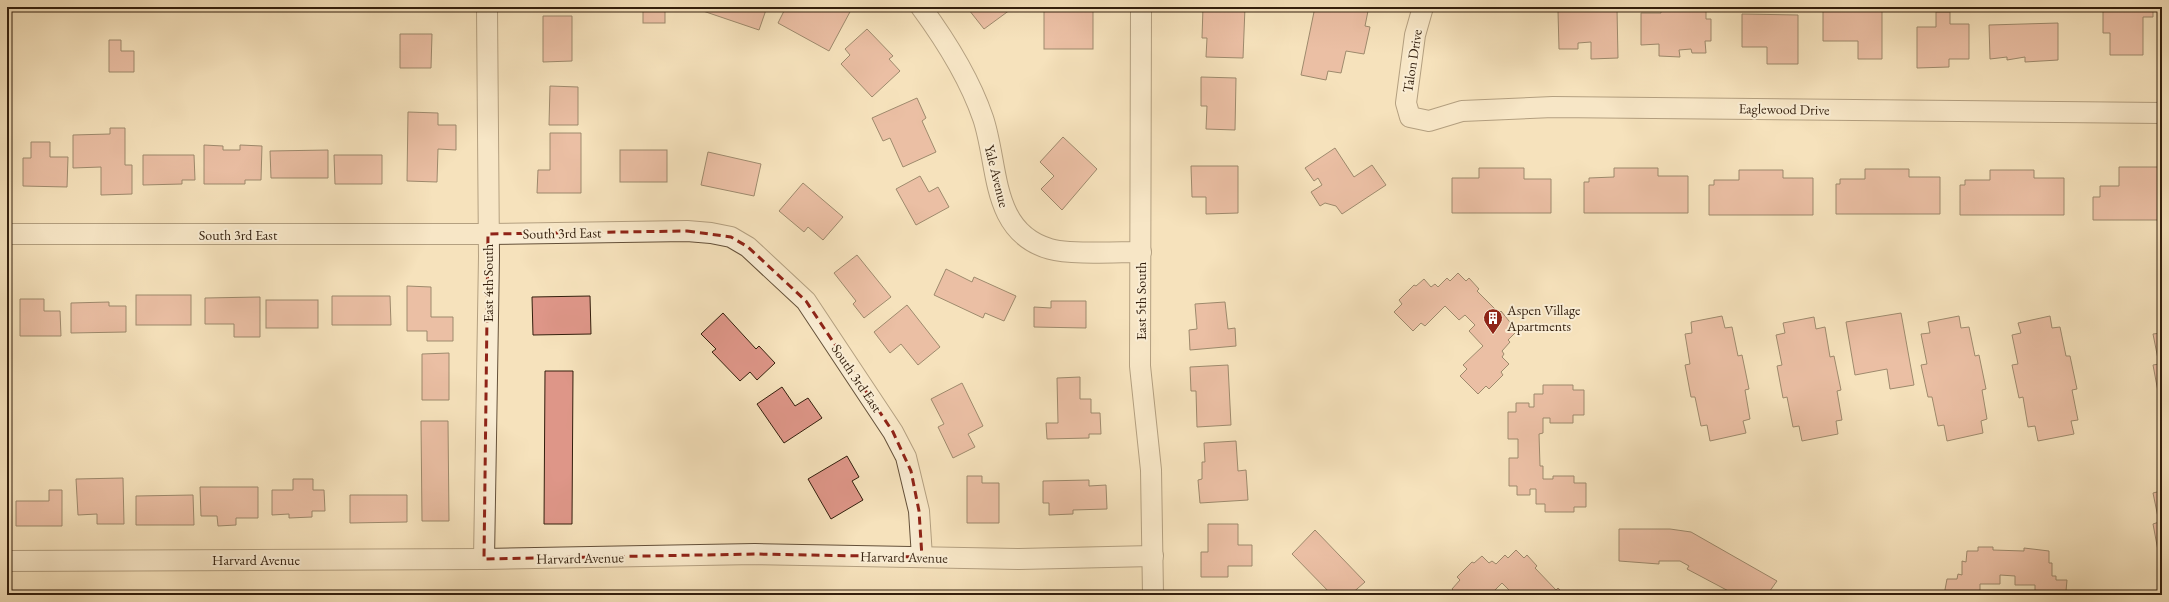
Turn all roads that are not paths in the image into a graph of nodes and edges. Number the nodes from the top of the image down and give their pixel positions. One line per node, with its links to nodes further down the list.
1 (487, 7): 8 (street, East 4th South)
2 (921, 7): 9 (street, Yale Avenue)
3 (1141, 7): 9 (street, East 5th South)
4 (1423, 7): 6 (street, Talon Drive)
5 (2162, 113): 6 (street, Eaglewood Drive)
6 (1410, 115)
7 (7, 234): 8 (street, South 3rd East)
8 (488, 234): 11 (street, South 3rd East); 12 (street, East 4th South)
9 (1141, 252): 10 (street, East 5th South)
10 (1153, 556): 11 (street, Harvard Avenue); 14 (street, East 5th South)
11 (922, 557): 12 (street, Harvard Avenue)
12 (484, 559): 13 (street, Harvard Avenue)
13 (7, 561)
14 (1154, 595)

